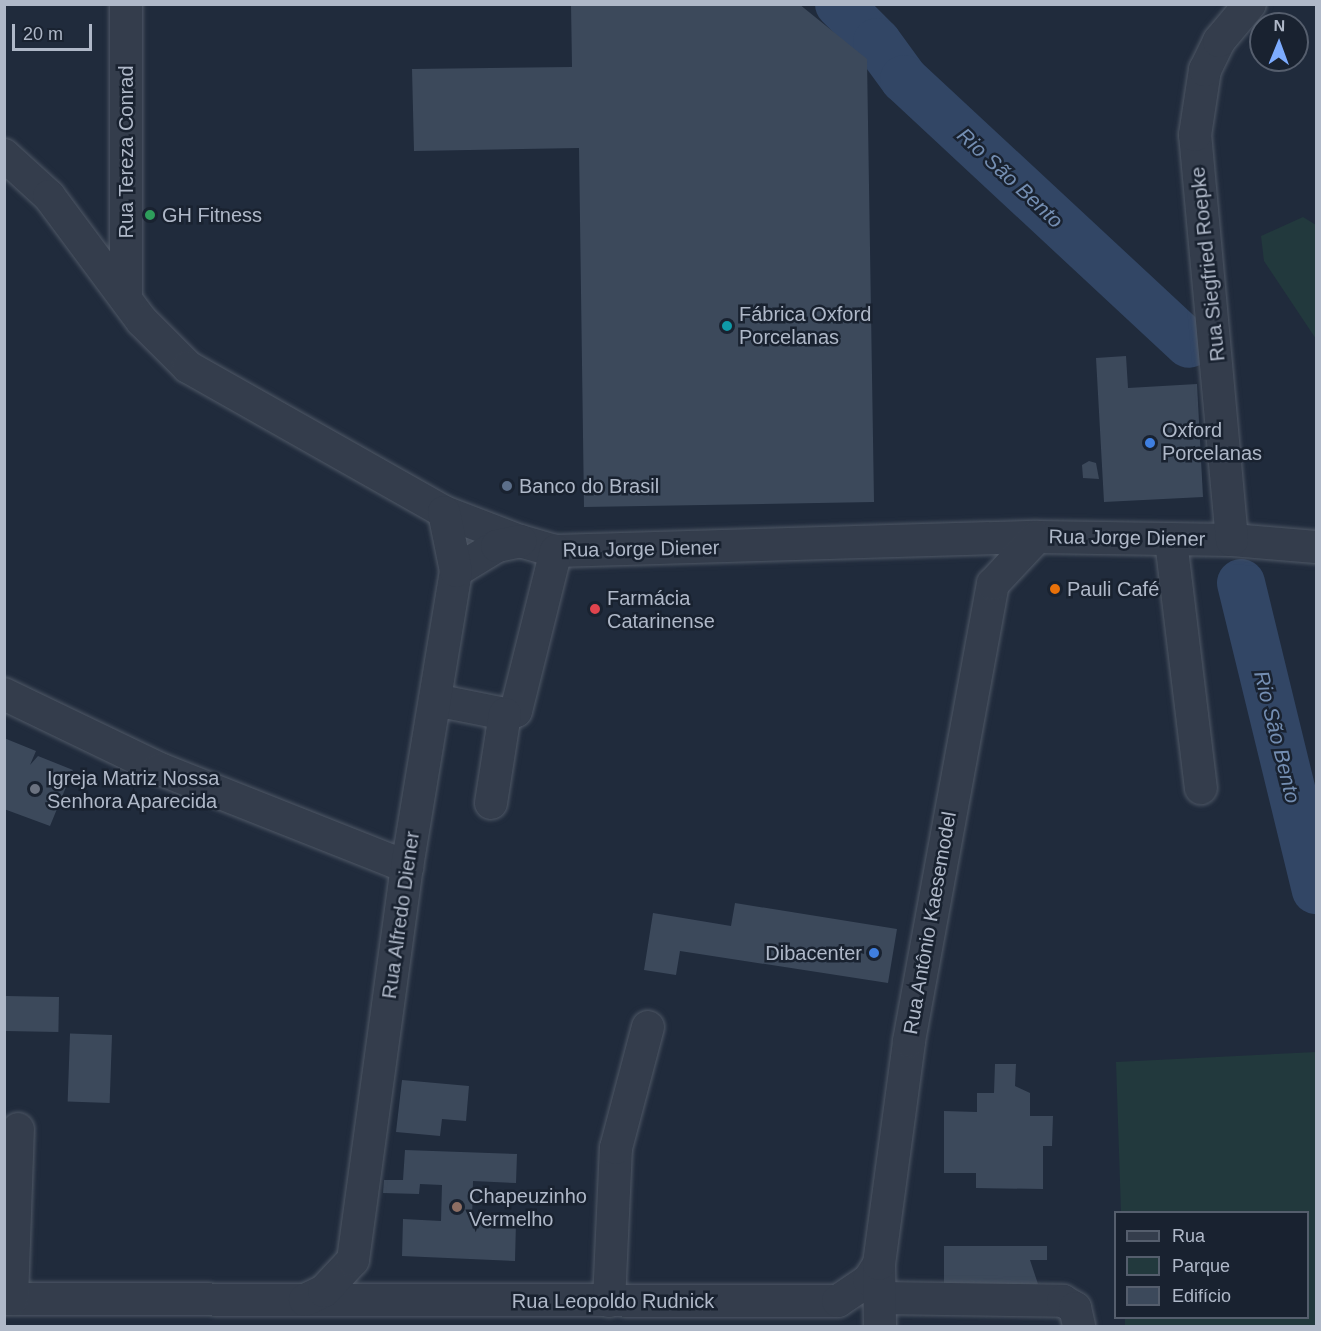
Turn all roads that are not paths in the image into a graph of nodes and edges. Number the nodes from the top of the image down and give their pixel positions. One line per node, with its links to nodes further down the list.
1 (126, 4): 4 (street, Rua Tereza Conrad)
2 (1250, 4): 7 (street, Rua Siegfried Roepke)
3 (4, 155): 4 (street, Rua Jorge Diener)
4 (126, 299): 5 (street, Rua Jorge Diener)
5 (444, 512): 8 (street, Rua Jorge Diener); 13 (street, Rua Alfredo Diener)
6 (1037, 537): 9 (street, Rua Jorge Diener); 10 (street, Rua Jorge Diener); 14 (street)
7 (1232, 540): 9 (street, Rua Jorge Diener); 11 (street, Rua Jorge Diener)
8 (520, 541): 12 (street, Rua Jorge Diener); 13 (street)
9 (1172, 541): 18 (street)
10 (959, 542): 12 (street, Rua Jorge Diener); 14 (street)
11 (1317, 547)
12 (556, 551): 17 (street)
13 (456, 571): 16 (street, Rua Alfredo Diener)
14 (993, 584): 24 (street, Rua Antônio Kaesemodel)
15 (4, 694): 20 (street)
16 (435, 700): 17 (street); 20 (street, Rua Alfredo Diener)
17 (505, 714): 19 (street)
18 (1201, 788)
19 (491, 802)
20 (407, 867): 23 (street, Rua Alfredo Diener)
21 (648, 1027): 28 (street)
22 (18, 1130): 25 (street)
23 (353, 1260): 26 (street); 27 (street)
24 (879, 1264): 29 (street); 30 (street, Rua Antônio Kaesemodel)
25 (8, 1299): 31 (street, Rua Leopoldo Rudnick)
26 (305, 1300): 27 (street, Rua Leopoldo Rudnick); 31 (street, Rua Leopoldo Rudnick)
27 (388, 1300): 28 (street, Rua Leopoldo Rudnick)
28 (609, 1301): 29 (street, Rua Leopoldo Rudnick)
29 (838, 1301): 32 (street)
30 (880, 1312): 33 (street)
31 (168, 1313)
32 (865, 1326)
33 (1078, 1326)

